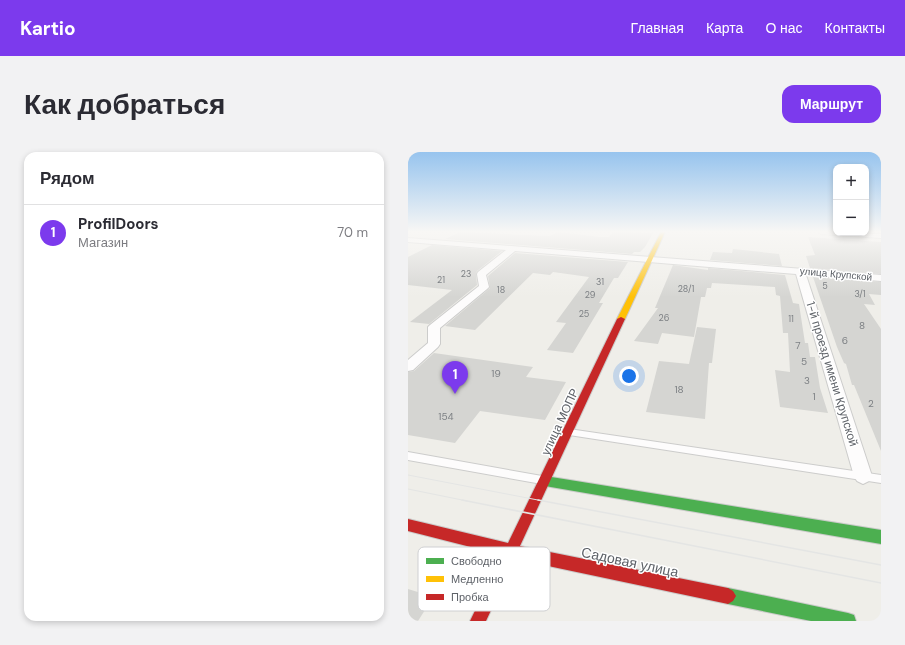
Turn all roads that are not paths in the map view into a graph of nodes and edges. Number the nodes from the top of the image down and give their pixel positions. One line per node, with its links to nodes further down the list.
1 (507, 254): 7 (street)
2 (586, 254): 4 (street, улица Крупской)
3 (651, 254): 4 (main road, улица МОПР)
4 (649, 259): 5 (street, улица Крупской); 8 (main road, улица МОПР)
5 (800, 272): 6 (street, улица Крупской); 10 (street, 1-й проезд имени Крупской)
6 (881, 278)
7 (408, 367)
8 (568, 432): 10 (lane); 12 (main road, улица МОПР)
9 (408, 456): 12 (lane)
10 (864, 476): 11 (lane)
11 (881, 479)
12 (545, 481): 14 (main road); 16 (main road, улица МОПР)
13 (408, 525): 15 (main road, Садовая улица)
14 (881, 537)
15 (492, 547)
16 (513, 547)
17 (550, 560): 20 (main road, Садовая улица)
18 (483, 611): 19 (main road, улица МОПР)
19 (478, 621)
20 (848, 621)

